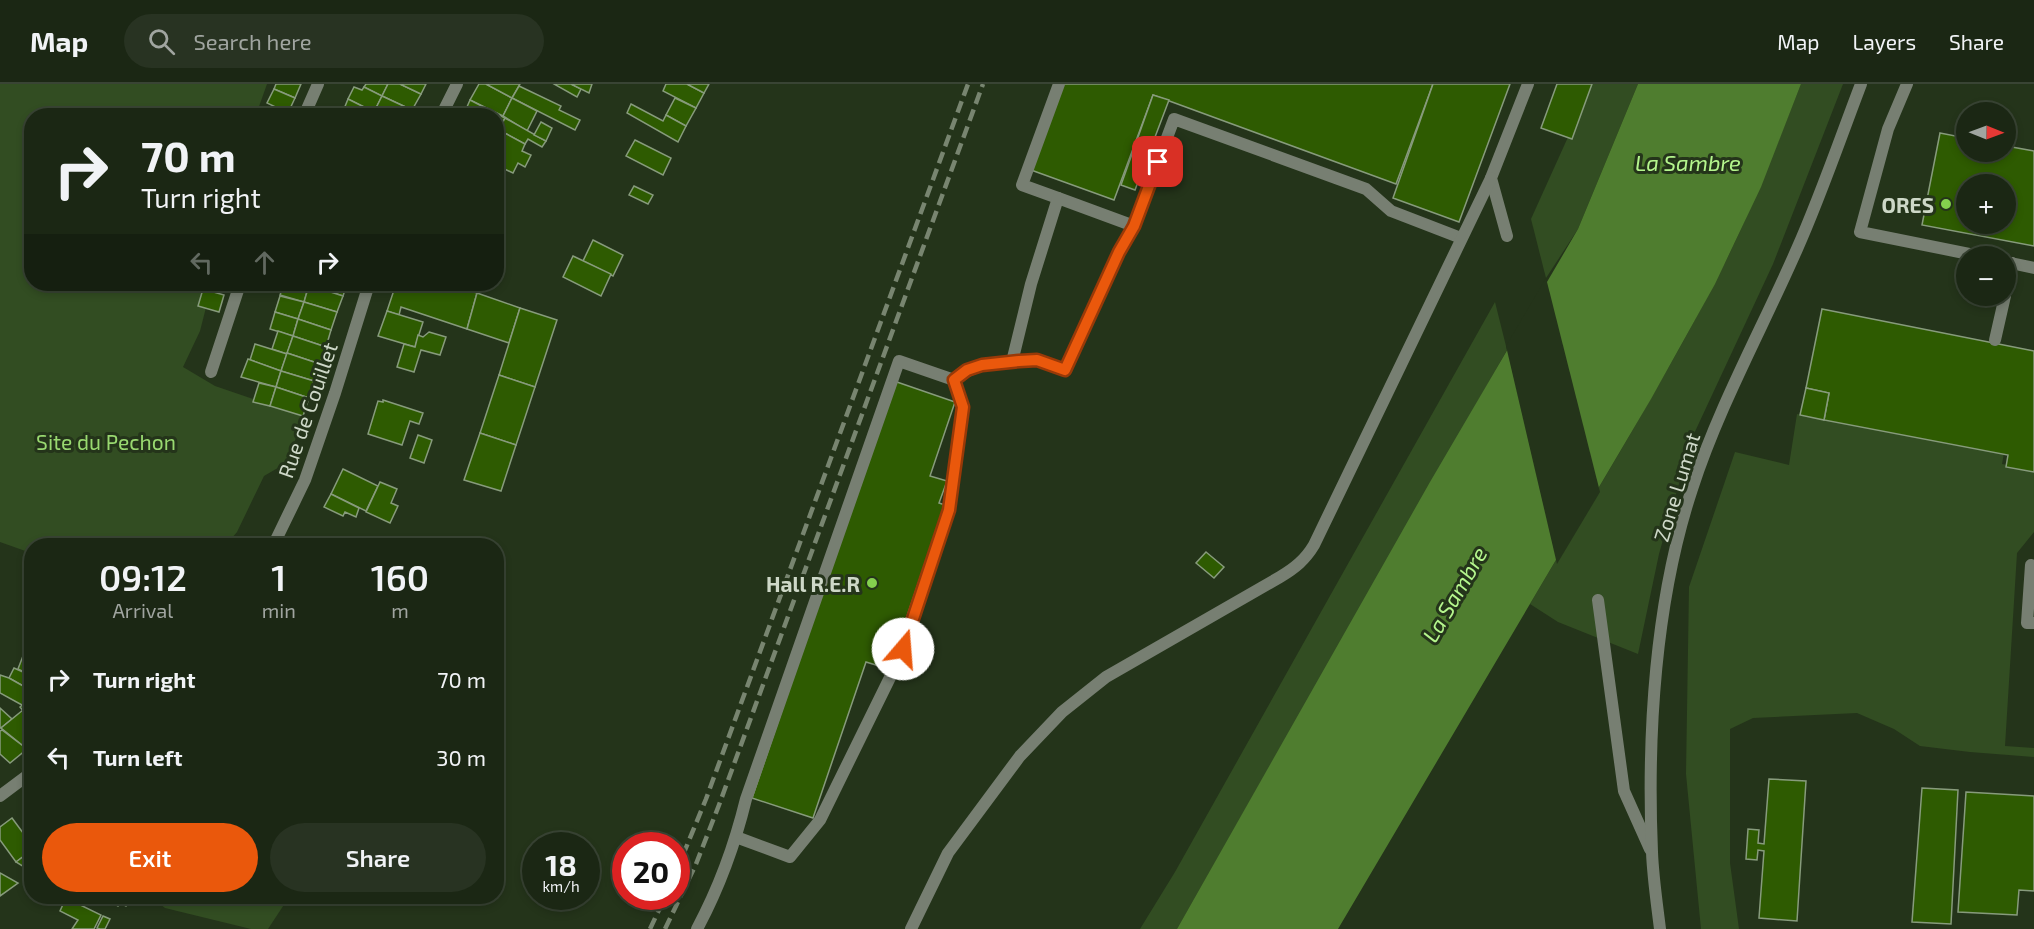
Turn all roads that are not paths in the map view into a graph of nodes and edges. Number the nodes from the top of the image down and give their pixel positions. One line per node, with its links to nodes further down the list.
1 (318, 84): 7 (street)
2 (458, 84): 8 (street)
3 (1059, 84): 10 (street)
4 (1528, 84): 9 (street)
5 (1861, 84): 31 (street, Zone Lumat)
6 (1907, 84): 14 (street)
7 (308, 108)
8 (445, 108)
9 (1491, 178): 12 (street); 13 (street)
10 (1058, 198): 11 (street); 21 (street)
11 (1134, 226): 13 (street); 21 (street)
12 (1507, 236)
13 (1461, 238): 33 (street)
14 (1956, 251)
15 (2016, 264): 16 (street)
16 (2034, 268)
17 (238, 291): 22 (street)
18 (367, 291): 24 (street, Rue de Couillet)
19 (2002, 306): 20 (street)
20 (1995, 340)
21 (1012, 362): 23 (street)
22 (211, 372)
23 (954, 380): 30 (street); 30 (street)
24 (277, 538)
25 (2031, 565): 27 (street)
26 (1598, 600): 31 (street)
27 (2034, 623)
28 (24, 778): 29 (street)
29 (0, 795)
30 (736, 837): 32 (street)
31 (1652, 853): 34 (street, Zone Lumat)
32 (698, 929)
33 (911, 929)
34 (1660, 929)

